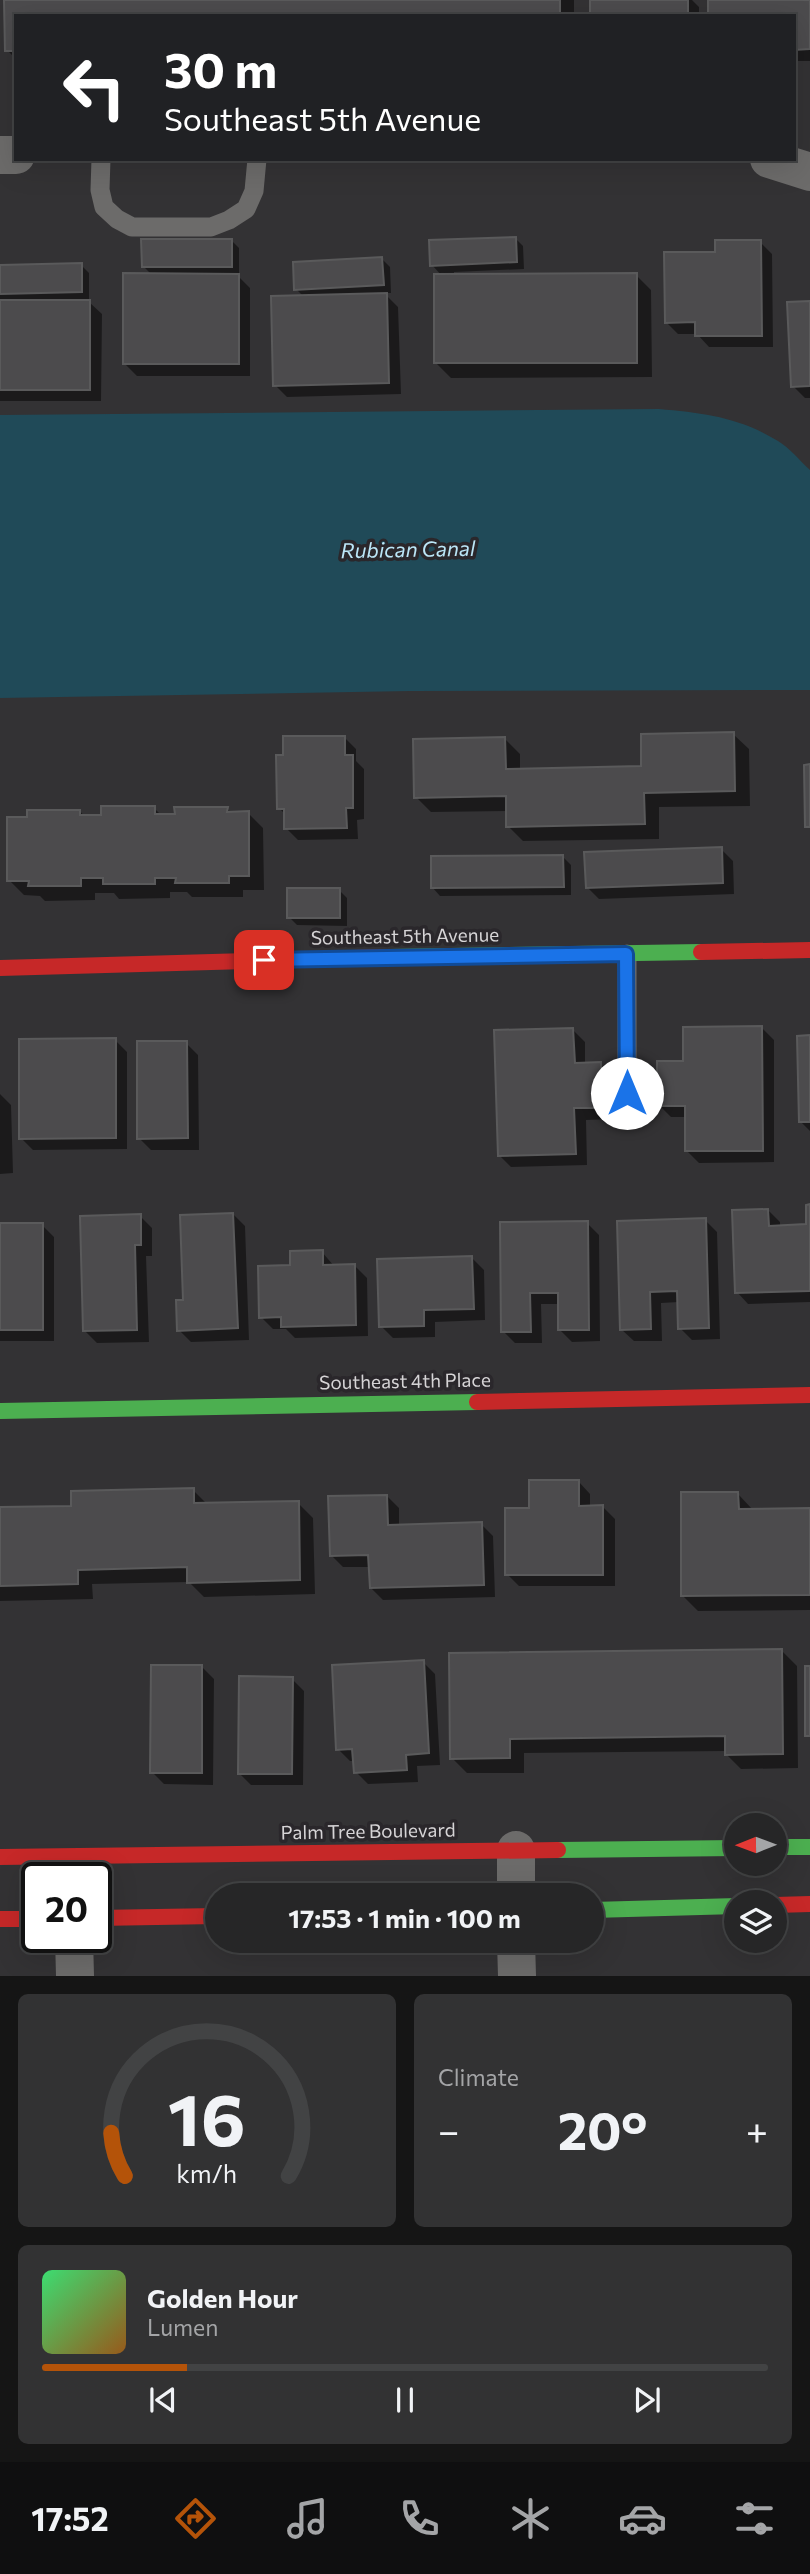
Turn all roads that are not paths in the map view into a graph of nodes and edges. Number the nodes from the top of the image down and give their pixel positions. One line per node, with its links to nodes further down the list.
1 (101, 161): 2 (lane)
2 (257, 161)
3 (775, 161): 4 (street)
4 (810, 172)
5 (810, 950): 6 (street, Southeast 5th Avenue)
6 (626, 954): 7 (street, Southeast 5th Avenue); 8 (lane)
7 (0, 968)
8 (627, 1093)
9 (810, 1395): 10 (street, Southeast 4th Place)
10 (0, 1411)
11 (788, 1847): 12 (street)
12 (810, 1847)
13 (724, 1848): 14 (street, Palm Tree Boulevard)
14 (516, 1850): 17 (street, Palm Tree Boulevard); 18 (street)
15 (0, 1857): 16 (street, Palm Tree Boulevard)
16 (36, 1862)
17 (112, 1866)
18 (516, 1883)
19 (810, 1904): 20 (street)
20 (787, 1905)
21 (724, 1906): 22 (street)
22 (604, 1910)
23 (205, 1916): 24 (street)
24 (112, 1918)
25 (0, 1919): 26 (street)
26 (21, 1919)
27 (74, 1953): 29 (street)
28 (516, 1953): 30 (street)
29 (75, 1976)
30 (517, 1976)

